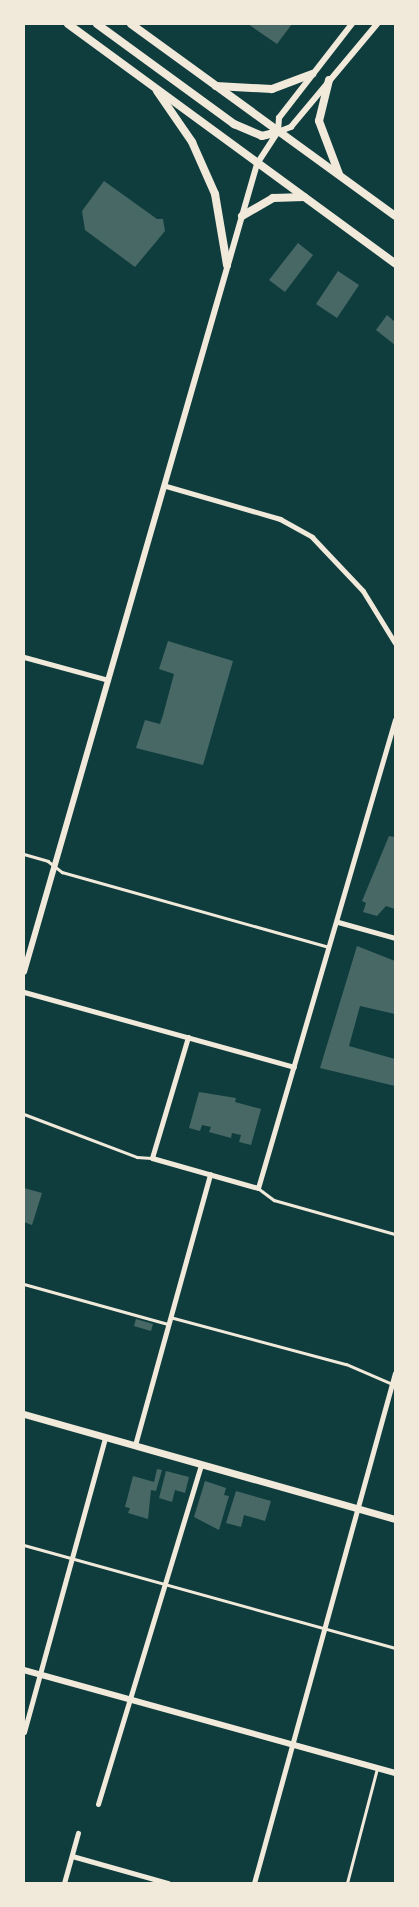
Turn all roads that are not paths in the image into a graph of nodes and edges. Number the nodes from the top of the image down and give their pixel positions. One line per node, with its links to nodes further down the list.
1 (68, 24): 9 (highway)
2 (97, 24): 10 (highway)
3 (131, 24): 8 (highway)
4 (352, 24): 6 (street)
5 (377, 24): 7 (street)
6 (312, 74): 8 (highway); 10 (street)
7 (329, 80): 10 (street); 12 (highway)
8 (216, 86): 10 (highway)
9 (156, 89): 11 (highway); 17 (highway)
10 (278, 132): 11 (street); 12 (highway)
11 (257, 164): 13 (highway); 14 (street)
12 (339, 174): 15 (highway)
13 (304, 197): 14 (highway); 16 (highway)
14 (242, 216): 17 (street)
15 (395, 216)
16 (395, 263)
17 (227, 265): 18 (street)
18 (166, 486): 19 (street); 21 (street)
19 (395, 643)
20 (24, 657): 21 (street)
21 (108, 680): 24 (street)
22 (395, 720): 25 (street)
23 (24, 854): 24 (lane)
24 (54, 867): 27 (lane); 28 (street)
25 (338, 922): 26 (street); 27 (street)
26 (395, 938)
27 (328, 947): 31 (street)
28 (24, 972)
29 (24, 992): 30 (street)
30 (188, 1038): 31 (street); 33 (street)
31 (294, 1066): 35 (street)
32 (24, 1114): 33 (lane)
33 (152, 1158): 34 (street)
34 (210, 1174): 35 (street); 38 (street)
35 (258, 1188): 36 (lane)
36 (395, 1234)
37 (24, 1284): 39 (lane)
38 (170, 1316): 39 (street); 41 (lane)
39 (168, 1324): 44 (street)
40 (395, 1373): 41 (street)
41 (393, 1384): 46 (street)
42 (24, 1414): 43 (main road)
43 (105, 1437): 44 (main road); 49 (street)
44 (135, 1445): 45 (main road)
45 (201, 1464): 46 (main road); 50 (street)
46 (357, 1508): 47 (main road); 51 (street)
47 (395, 1519)
48 (24, 1545): 49 (lane)
49 (71, 1558): 50 (lane); 54 (street)
50 (166, 1583): 51 (lane); 55 (street)
51 (324, 1629): 52 (lane); 57 (street)
52 (395, 1648)
53 (24, 1670): 54 (street)
54 (40, 1674): 55 (street); 56 (street)
55 (132, 1700): 57 (street); 60 (street)
56 (24, 1732)
57 (292, 1744): 58 (street); 65 (street)
58 (378, 1768): 59 (street); 66 (lane)
59 (395, 1773)
60 (98, 1804)
61 (78, 1833): 62 (street)
62 (72, 1856): 63 (street); 64 (street)
63 (64, 1883)
64 (168, 1883)
65 (254, 1883)
66 (347, 1883)

